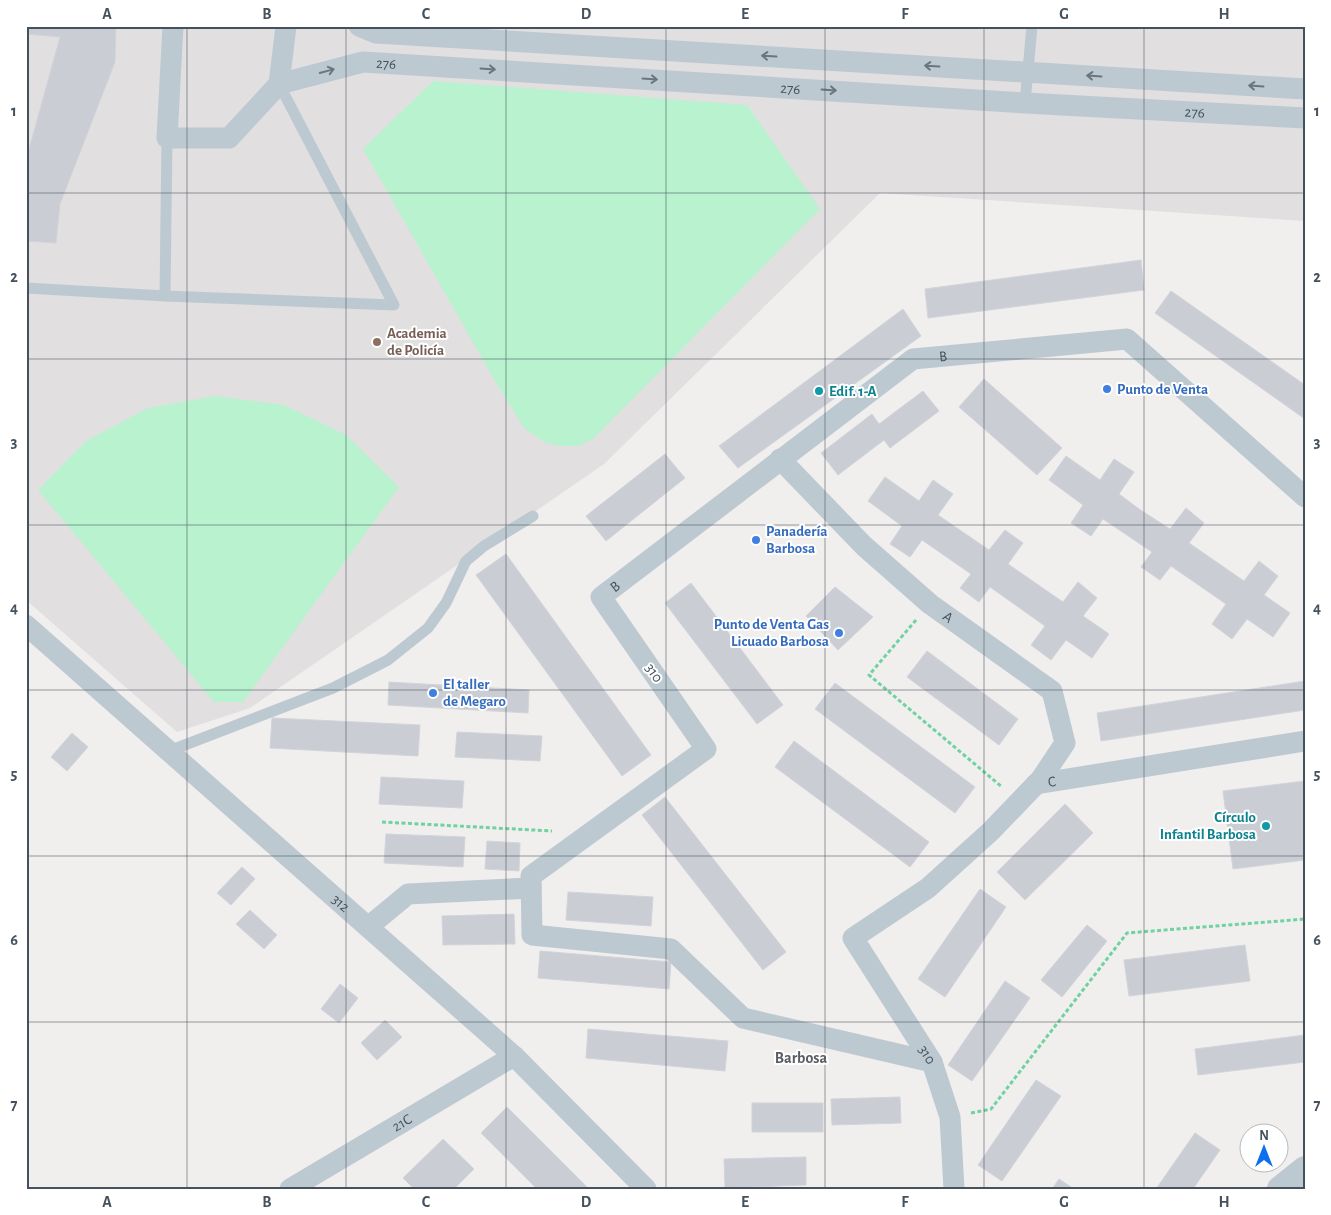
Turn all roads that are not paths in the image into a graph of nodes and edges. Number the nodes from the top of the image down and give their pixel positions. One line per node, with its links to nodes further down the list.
1 (173, 26): 10 (street)
2 (286, 26): 6 (street)
3 (359, 26): 5 (street, 276, one-way to 3)
4 (1032, 26): 5 (lane)
5 (1029, 72): 7 (street, 276, one-way to 5); 8 (lane)
6 (280, 84): 8 (street, 276, one-way to 8); 10 (street); 12 (lane)
7 (1305, 89)
8 (1025, 103): 9 (street, 276)
9 (1305, 118)
10 (168, 138): 12 (lane)
11 (26, 288): 12 (lane)
12 (165, 296)
13 (780, 460): 14 (street, B); 16 (street, B); 20 (street, A)
14 (1305, 497)
15 (533, 516): 19 (lane)
16 (601, 597): 21 (street, 310)
17 (26, 625): 19 (street, 312)
18 (1305, 741): 20 (street, C)
19 (169, 752): 22 (street, 312)
20 (1036, 784): 23 (street, C)
21 (531, 888): 22 (street); 25 (street)
22 (368, 928): 24 (street, 312)
23 (854, 938): 25 (street, 310)
24 (514, 1056): 27 (street, 21C); 28 (street, 312)
25 (932, 1062): 29 (street, 310)
26 (1305, 1169): 30 (street)
27 (290, 1189)
28 (646, 1189)
29 (954, 1189)
30 (1280, 1189)

